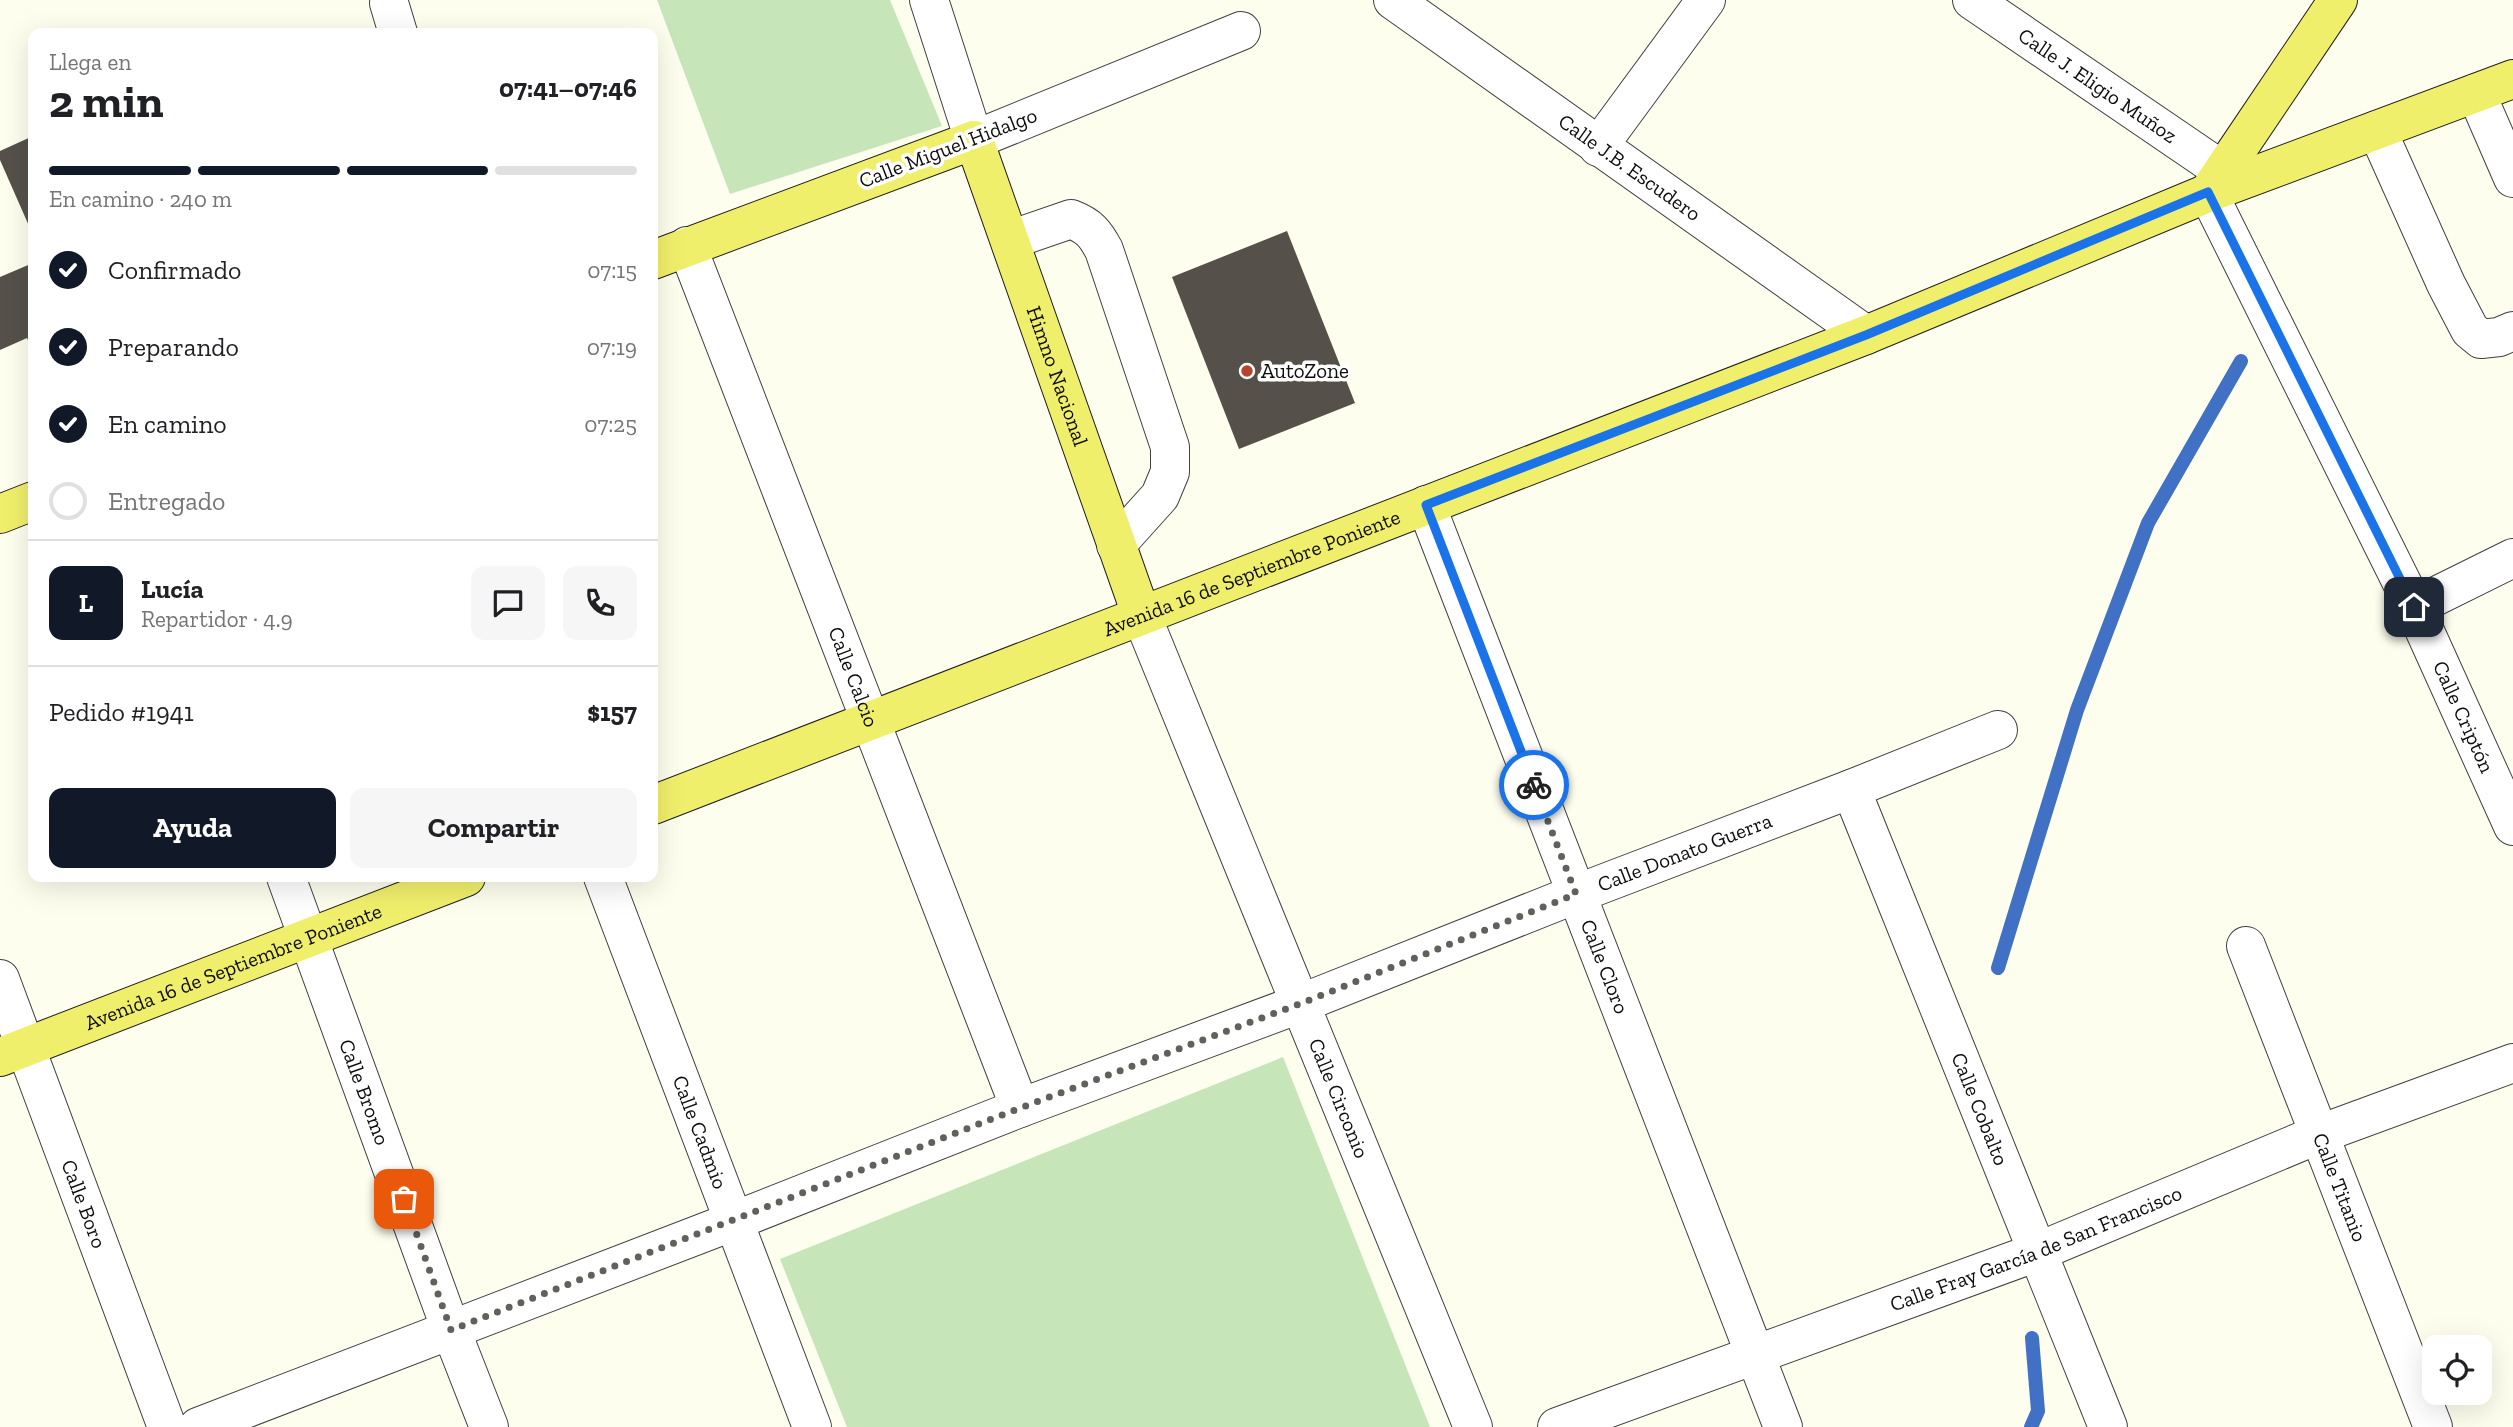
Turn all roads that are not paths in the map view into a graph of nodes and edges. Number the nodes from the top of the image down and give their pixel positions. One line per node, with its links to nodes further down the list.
1 (929, 0): 10 (street)
2 (1393, 0): 11 (street, Calle J.B. Escudero)
3 (1706, 0): 11 (street)
4 (1972, 0): 13 (street, Calle J. Eligio Muñoz)
5 (2338, 0): 13 (main road)
6 (1241, 32): 10 (street, Calle Miguel Hidalgo)
7 (2513, 79): 8 (main road, Avenida 16 de Septiembre Poniente)
8 (2476, 93): 9 (main road, Avenida 16 de Septiembre Poniente); 12 (street)
9 (2377, 130): 13 (main road, Avenida 16 de Septiembre Poniente); 16 (street)
10 (974, 140): 14 (main road, Himno Nacional); 15 (main road, Calle Miguel Hidalgo)
11 (1598, 148): 17 (street, Calle J.B. Escudero)
12 (2513, 178)
13 (2216, 182): 17 (main road, Avenida 16 de Septiembre Poniente); 23 (street, Calle Criptón)
14 (1010, 240): 21 (main road, Himno Nacional); 21 (street)
15 (670, 253): 25 (street, Calle Calcio)
16 (2513, 331)
17 (1866, 335): 19 (main road, Avenida 16 de Septiembre Poniente)
18 (28, 503): 20 (main road)
19 (1426, 505): 24 (main road, Avenida 16 de Septiembre Poniente); 33 (street, Calle Cloro)
20 (0, 514)
21 (1116, 545): 24 (main road, Himno Nacional)
22 (2513, 558): 23 (street)
23 (2414, 607): 29 (street, Calle Criptón)
24 (1141, 614): 25 (main road, Avenida 16 de Septiembre Poniente); 37 (street, Calle Circonio)
25 (870, 720): 28 (main road, Avenida 16 de Septiembre Poniente); 40 (street, Calle Calcio)
26 (1998, 730): 27 (street, Calle Donato Guerra)
27 (1852, 789): 33 (street, Calle Donato Guerra); 43 (street, Calle Cobalto)
28 (658, 802)
29 (2513, 826)
30 (288, 882): 34 (street, Calle Bromo)
31 (453, 882): 34 (main road, Avenida 16 de Septiembre Poniente)
32 (605, 882): 42 (street, Calle Cadmio)
33 (1576, 894): 37 (street, Calle Donato Guerra); 45 (street, Calle Cloro)
34 (308, 938): 38 (main road, Avenida 16 de Septiembre Poniente); 44 (street, Calle Bromo)
35 (2246, 946): 41 (street, Calle Titanio)
36 (0, 979): 38 (street, Calle Boro)
37 (1302, 1003): 40 (street, Calle Donato Guerra); 50 (street, Calle Circonio)
38 (13, 1052): 46 (street, Calle Boro)
39 (2513, 1063): 41 (street, Calle Fray García de San Francisco)
40 (1020, 1108): 42 (street, Calle Donato Guerra)
41 (2317, 1135): 43 (street, Calle Fray García de San Francisco); 54 (street, Calle Titanio)
42 (734, 1221): 44 (street, Calle Donato Guerra); 49 (street, Calle Cadmio)
43 (2037, 1252): 45 (street, Calle Fray García de San Francisco); 53 (street, Calle Cobalto)
44 (451, 1330): 47 (street, Calle Donato Guerra); 48 (street, Calle Bromo)
45 (1756, 1355): 51 (street, Calle Fray García de San Francisco); 52 (street, Calle Cloro)
46 (167, 1427)
47 (198, 1427)
48 (489, 1427)
49 (812, 1427)
50 (1473, 1427)
51 (1557, 1427)
52 (1783, 1427)
53 (2108, 1427)
54 (2433, 1427)

